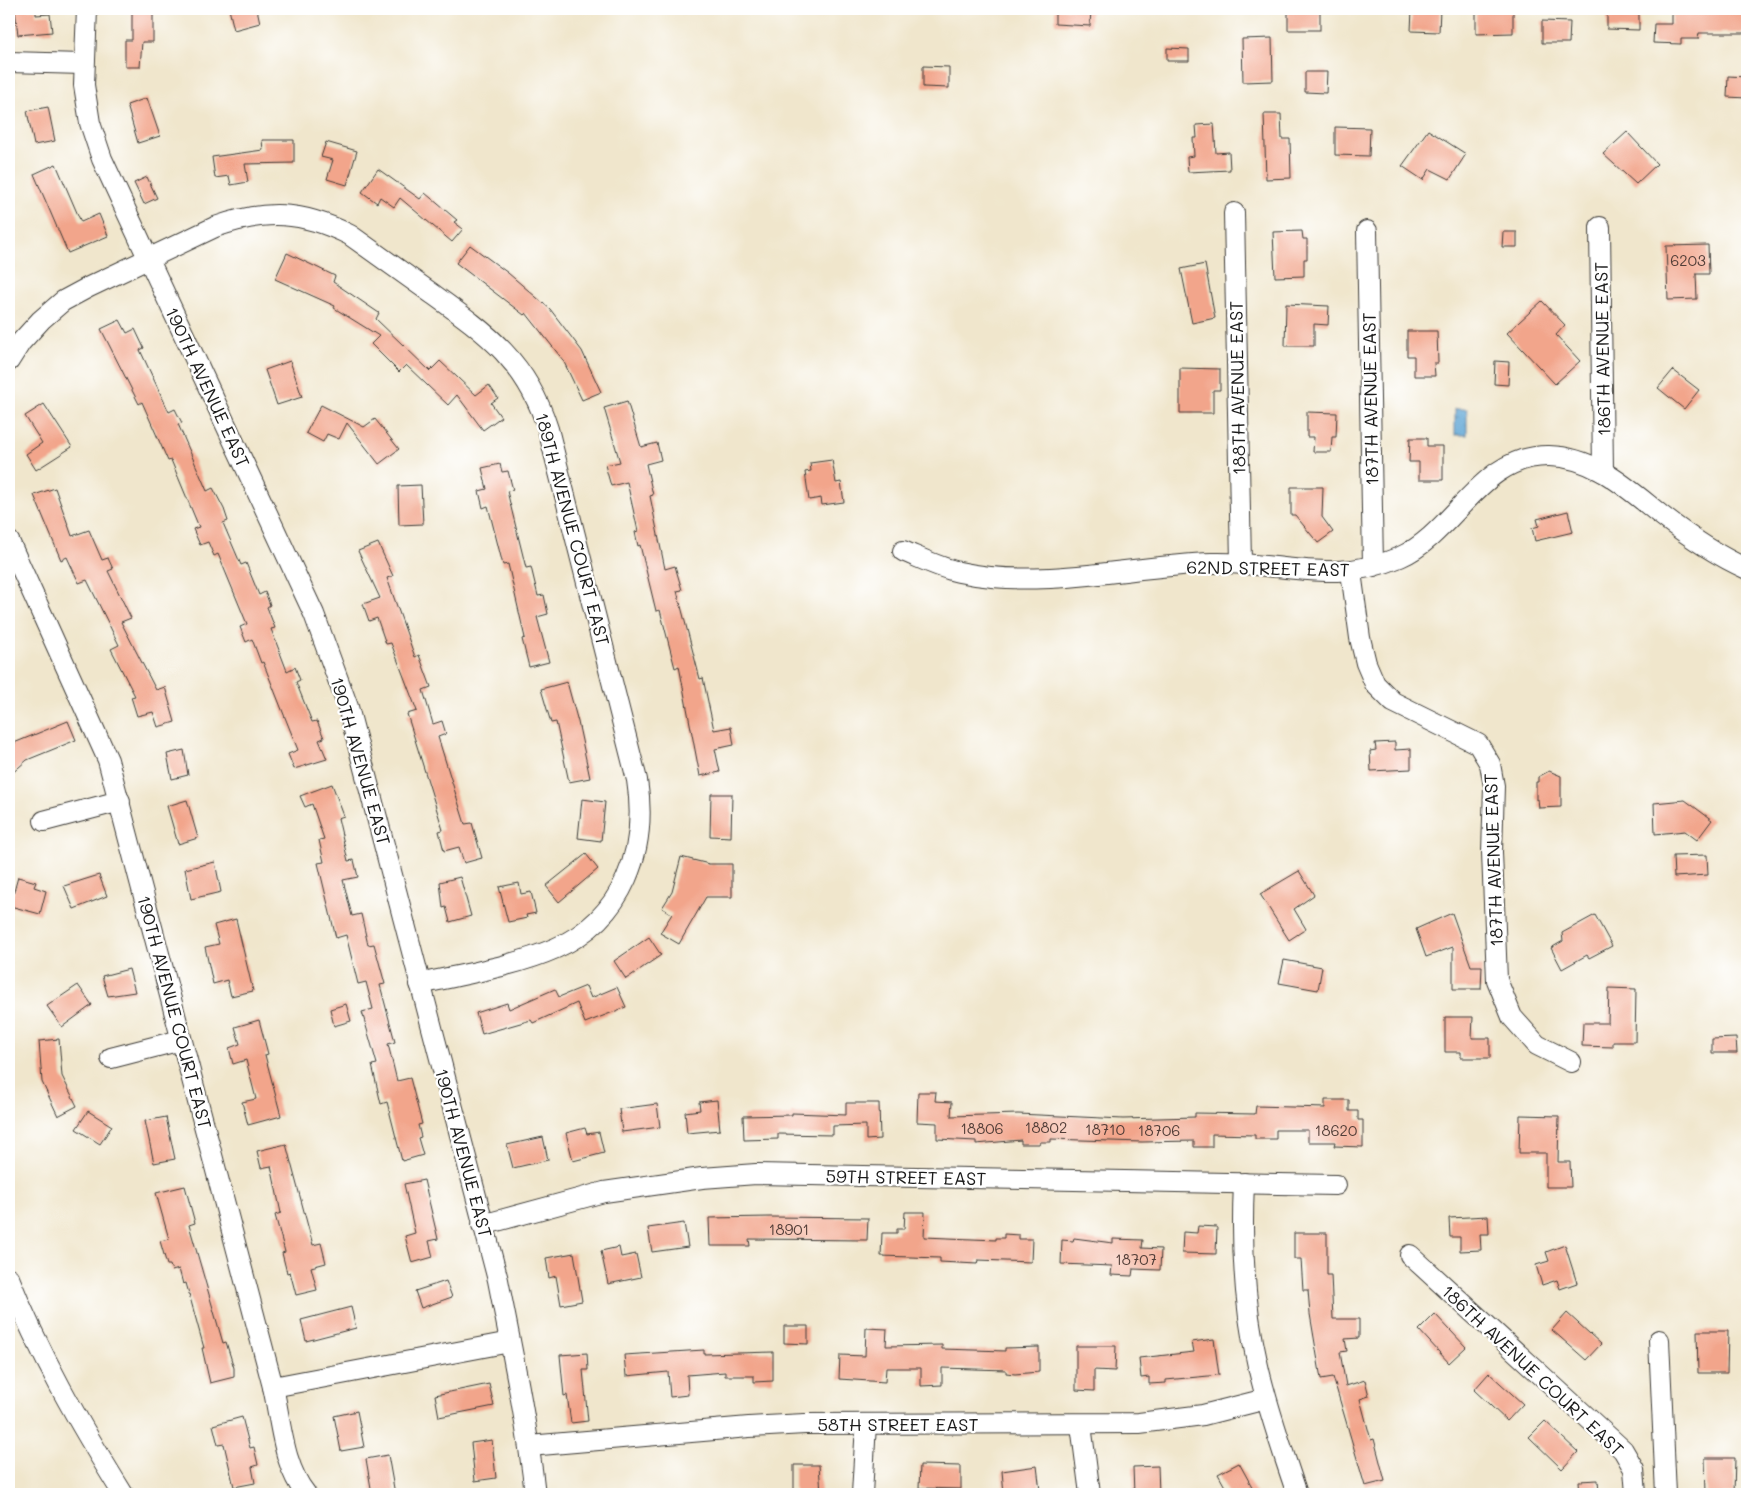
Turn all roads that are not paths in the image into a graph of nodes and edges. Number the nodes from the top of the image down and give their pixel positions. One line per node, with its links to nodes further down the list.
1 (87, 9): 3 (street, 190TH AVENUE EAST)
2 (9, 62): 3 (street)
3 (83, 64): 7 (street, 190TH AVENUE EAST)
4 (1234, 213): 12 (street, 188TH AVENUE EAST)
5 (1600, 227): 9 (street, 186TH AVENUE EAST)
6 (1367, 231): 13 (street, 187TH AVENUE EAST)
7 (148, 258): 8 (street); 18 (street, 190TH AVENUE EAST); 18 (street, 189TH AVENUE COURT EAST)
8 (9, 361)
9 (1603, 472): 13 (street, 62ND STREET EAST); 14 (street, 62ND STREET EAST)
10 (10, 545): 16 (street, 190TH AVENUE COURT EAST)
11 (902, 550): 12 (street, 62ND STREET EAST)
12 (1241, 564): 15 (street, 62ND STREET EAST)
13 (1373, 566): 15 (street, 62ND STREET EAST)
14 (1747, 569)
15 (1351, 572): 21 (street, 187TH AVENUE EAST)
16 (120, 801): 17 (street); 19 (street, 190TH AVENUE COURT EAST)
17 (44, 821)
18 (420, 984): 24 (street, 190TH AVENUE EAST)
19 (181, 1040): 20 (street); 29 (street, 190TH AVENUE COURT EAST)
20 (111, 1058)
21 (1571, 1062)
22 (1244, 1184): 23 (street, 59TH STREET EAST); 24 (street, 59TH STREET EAST); 30 (street)
23 (1336, 1185)
24 (482, 1225): 28 (street, 190TH AVENUE EAST)
25 (1410, 1255): 40 (street, 186TH AVENUE COURT EAST)
26 (9, 1278): 34 (street)
27 (1659, 1340): 41 (street)
28 (510, 1342): 29 (street); 33 (street, 190TH AVENUE EAST)
29 (274, 1387): 35 (street, 190TH AVENUE COURT EAST)
30 (1266, 1399): 32 (street, 58TH STREET EAST); 39 (street)
31 (866, 1424): 32 (street, 58TH STREET EAST); 33 (street, 58TH STREET EAST); 37 (street)
32 (1081, 1424): 38 (street)
33 (529, 1446): 36 (street, 190TH AVENUE EAST)
34 (123, 1494)
35 (306, 1494)
36 (534, 1494)
37 (862, 1494)
38 (1090, 1494)
39 (1297, 1494)
40 (1636, 1494)
41 (1666, 1494)

